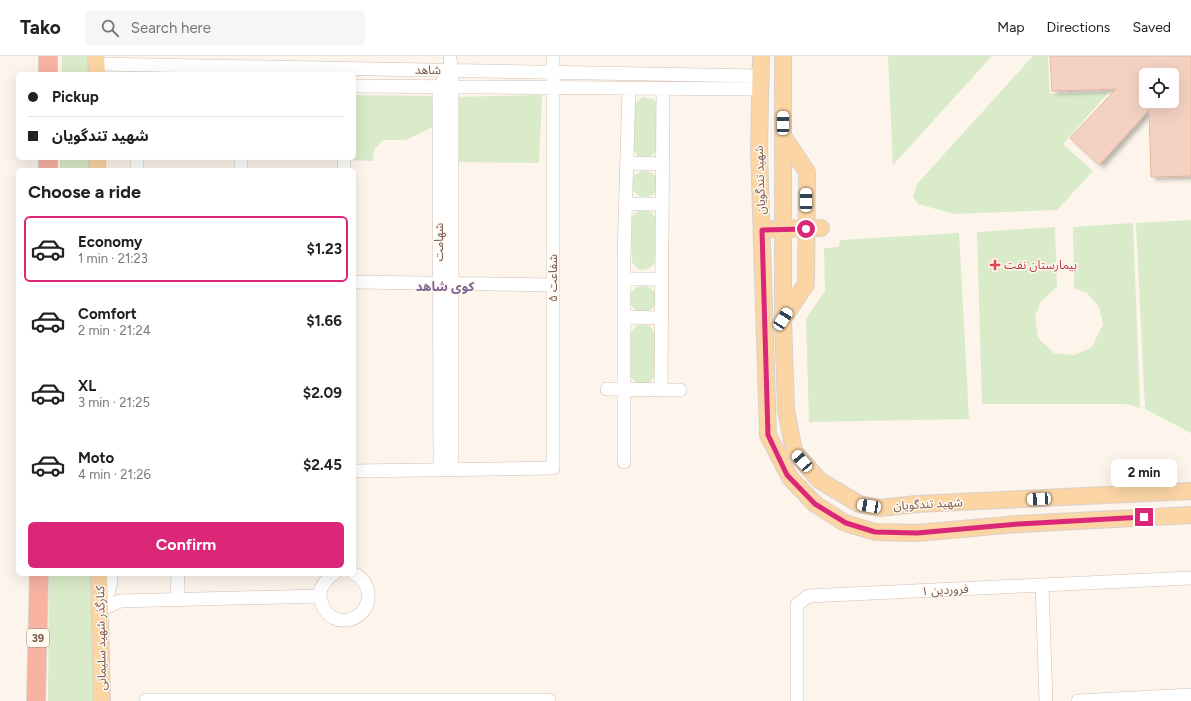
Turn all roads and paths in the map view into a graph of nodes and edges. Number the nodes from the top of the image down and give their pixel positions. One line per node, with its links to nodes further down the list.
1 (48, 56): 11 (highway)
2 (450, 56): 10 (street)
3 (553, 56): 12 (street, شفاعت ۵)
4 (761, 56): 13 (main road, شهید تندگویان)
5 (783, 56): 19 (main road, شهید تندگویان)
6 (96, 65): 7 (street, شاهد)
7 (138, 65): 8 (street, شاهد)
8 (241, 65): 9 (street, شاهد)
9 (345, 66): 10 (street, شاهد)
10 (450, 70): 12 (street, شاهد); 15 (street)
11 (48, 72)
12 (552, 72): 13 (street, شاهد); 16 (street, شفاعت ۵)
13 (760, 83): 18 (street, شاهد); 26 (main road, شهید تندگویان)
14 (356, 86): 15 (street, شاهد)
15 (445, 87): 16 (street, شاهد); 30 (street, شهامت)
16 (552, 88): 17 (street, شاهد); 31 (street, شفاعت ۵)
17 (629, 88): 18 (street, شاهد); 20 (street)
18 (663, 89): 21 (street)
19 (783, 136): 24 (main road); 25 (main road, شهید تندگویان)
20 (627, 163): 21 (street); 22 (street)
21 (663, 164): 23 (street)
22 (626, 204): 23 (street); 27 (street)
23 (662, 204): 28 (street)
24 (814, 228): 25 (main road); 34 (main road)
25 (783, 229): 26 (main road); 34 (main road, شهید تندگویان)
26 (762, 230): 40 (main road, شهید تندگویان)
27 (624, 279): 28 (street); 32 (street)
28 (662, 279): 33 (street)
29 (356, 282): 30 (street)
30 (446, 283): 31 (street); 42 (street, شهامت)
31 (553, 285): 42 (street, شفاعت ۵)
32 (624, 317): 33 (street); 36 (street)
33 (662, 318): 37 (street)
34 (783, 319): 39 (main road, شهید تندگویان)
35 (606, 389): 36 (street)
36 (624, 390): 37 (street); 41 (street)
37 (661, 390): 38 (street)
38 (680, 390)
39 (786, 410): 40 (main road); 45 (main road, شهید تندگویان)
40 (768, 412): 47 (main road, شهید تندگویان)
41 (624, 462)
42 (446, 470): 43 (street)
43 (356, 471)
44 (1191, 492): 45 (main road, شهید تندگویان)
45 (878, 508): 47 (main road)
46 (1191, 515): 47 (main road, شهید تندگویان)
47 (875, 532)
48 (356, 575): 56 (street)
49 (38, 576): 65 (highway, 39)
50 (99, 576): 58 (main road, کنارگذر شهید سلیمانی)
51 (112, 576): 58 (street)
52 (178, 576): 57 (street)
53 (332, 576): 56 (street)
54 (1191, 578): 55 (street, فروردین ۱)
55 (1042, 585): 67 (street, فروردین ۱); 68 (street)
56 (319, 596): 57 (street)
57 (177, 599): 58 (street)
58 (100, 610): 66 (main road, کنارگذر شهید سلیمانی)
59 (1191, 695): 69 (street)
60 (146, 700): 61 (street)
61 (243, 700): 62 (street)
62 (347, 700): 63 (street)
63 (449, 700): 64 (street)
64 (549, 700)
65 (36, 701)
66 (102, 701)
67 (798, 701)
68 (1046, 701)
69 (1078, 701)

